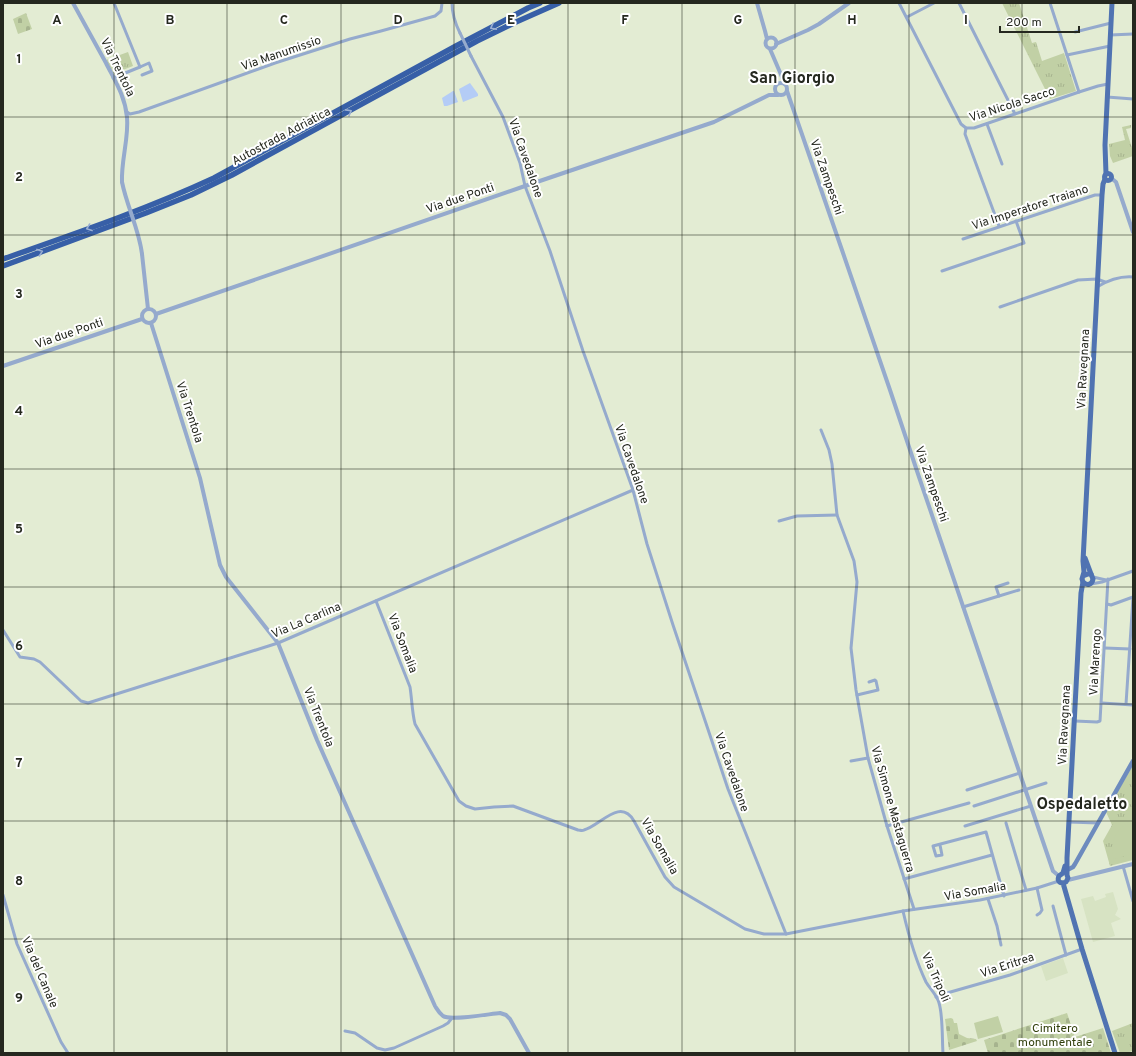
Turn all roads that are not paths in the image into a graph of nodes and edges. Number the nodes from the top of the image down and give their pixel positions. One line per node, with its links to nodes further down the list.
1 (73, 3): 28 (street, Via Trentola)
2 (114, 3): 26 (street)
3 (442, 3): 40 (street, Via Manumissio)
4 (452, 3): 46 (street, Via Cavedalone, bridge)
5 (540, 3): 52 (highway, Autostrada Adriatica, one-way to 52)
6 (559, 3): 53 (highway, Autostrada Adriatica, one-way to 6)
7 (757, 3): 16 (street)
8 (849, 3): 22 (street)
9 (899, 3): 14 (street, Via Nicola Sacco)
10 (934, 3): 14 (street)
11 (959, 3): 41 (street)
12 (1050, 3): 25 (street)
13 (1112, 3): 15 (main road, Via Ravegnana)
14 (907, 17): 43 (street, Via Nicola Sacco)
15 (1111, 23): 17 (street); 19 (main road, Via Ravegnana)
16 (765, 31): 20 (street); 21 (street)
17 (1075, 32)
18 (1133, 34): 19 (street)
19 (1110, 36): 23 (main road, Via Ravegnana)
20 (773, 38): 21 (street); 22 (street); 24 (street)
21 (767, 39): 24 (street)
22 (784, 40): 24 (street)
23 (1110, 46): 25 (street); 32 (main road, Via Ravegnana)
24 (773, 47): 29 (street)
25 (1067, 55): 34 (street)
26 (140, 67): 27 (street); 28 (street)
27 (142, 75)
28 (113, 78): 40 (street, Via Trentola)
29 (782, 78): 30 (street); 31 (street)
30 (780, 83): 31 (street); 33 (street)
31 (785, 84): 35 (street)
32 (1108, 84): 34 (street, Via Nicola Sacco); 38 (main road, Via Ravegnana)
33 (775, 88): 36 (street, Via due Ponti); 37 (street)
34 (1079, 92): 41 (street, Via Nicola Sacco)
35 (787, 94): 37 (street); 81 (street, Via Zampeschi)
36 (769, 95): 37 (street, Via due Ponti); 46 (street, Via due Ponti)
37 (778, 95)
38 (1107, 97): 39 (street); 45 (main road, Via Ravegnana)
39 (1133, 99)
40 (125, 106): 60 (street, Via Trentola, bridge)
41 (1015, 114): 42 (street, Via Nicola Sacco)
42 (987, 124): 43 (street, Via Nicola Sacco); 44 (street)
43 (966, 128): 49 (street)
44 (1002, 164)
45 (1107, 178): 47 (main road, Via Ravegnana); 50 (street)
46 (525, 186): 61 (street, Via due Ponti); 66 (street, Via Cavedalone)
47 (1102, 195): 48 (street, Via Imperatore Traiano); 56 (main road, Via Ravegnana)
48 (1016, 221): 49 (street, Via Imperatore Traiano); 54 (street)
49 (999, 226): 51 (street, Via Imperatore Traiano)
50 (1133, 232)
51 (963, 239)
52 (3, 259)
53 (3, 266)
54 (942, 271)
55 (1133, 277): 57 (street)
56 (1097, 279): 57 (street); 58 (main road, Via Ravegnana); 59 (street)
57 (1105, 282): 58 (street)
58 (1097, 287): 69 (main road, Via Ravegnana)
59 (1000, 306)
60 (148, 309): 61 (street); 62 (street)
61 (156, 314): 63 (street)
62 (142, 318): 63 (street); 64 (street, Via due Ponti)
63 (151, 323): 84 (street, Via Trentola)
64 (3, 366)
65 (821, 430): 67 (street, Via Simone Mastaguerra)
66 (633, 490): 79 (street, Via La Carlina); 129 (street, Via Cavedalone)
67 (837, 514): 68 (street); 89 (street, Via Simone Mastaguerra)
68 (778, 521)
69 (1084, 555): 71 (main road, Via Ravegnana); 72 (main road, Via Ravegnana)
70 (1133, 571): 73 (street)
71 (1083, 576): 72 (main road); 75 (main road)
72 (1092, 576): 73 (street); 75 (main road)
73 (1107, 580): 75 (street); 80 (street, Via Marengo)
74 (1008, 583): 77 (street)
75 (1087, 584): 93 (main road, Via Ravegnana)
76 (1019, 590): 77 (street)
77 (999, 596): 81 (street)
78 (1133, 598): 80 (street); 83 (street)
79 (376, 600): 84 (street, Via La Carlina); 129 (street, Via Somalia)
80 (1107, 604): 85 (street, Via Marengo)
81 (963, 607): 97 (street, Via Zampeschi)
82 (3, 630): 84 (street, Via La Carlina)
83 (1132, 637): 86 (street)
84 (278, 643): 134 (street, Via Trentola)
85 (1105, 648): 86 (street); 90 (street, Via Marengo)
86 (1130, 649): 87 (street)
87 (1131, 662): 91 (street)
88 (868, 682): 89 (street)
89 (856, 696): 94 (street, Via Simone Mastaguerra)
90 (1102, 703): 91 (street); 93 (street, Via Marengo)
91 (1126, 704): 92 (street)
92 (1133, 705)
93 (1075, 721): 104 (main road, Via Ravegnana)
94 (868, 758): 95 (street); 107 (street, Via Simone Mastaguerra)
95 (852, 761)
96 (1133, 761): 106 (main road)
97 (1020, 773): 99 (street, Via Zampeschi); 100 (street)
98 (1046, 783): 99 (street)
99 (1025, 789): 102 (street); 103 (street, Via Zampeschi)
100 (967, 790)
101 (969, 803): 107 (street)
102 (974, 806)
103 (1031, 806): 108 (street); 117 (street, Via Zampeschi)
104 (1069, 822): 106 (street); 114 (main road, Via Ravegnana)
105 (1006, 823): 120 (street)
106 (1098, 823): 113 (main road)
107 (887, 826): 118 (street, Via Simone Mastaguerra)
108 (965, 826)
109 (957, 835): 110 (street)
110 (959, 840): 111 (street); 112 (street)
111 (940, 845)
112 (992, 855): 118 (street); 122 (street)
113 (1078, 858): 114 (main road); 117 (main road)
114 (1068, 860): 117 (main road, Via Ravegnana)
115 (1133, 864): 116 (street)
116 (1123, 866): 117 (street); 124 (street)
117 (1064, 877): 119 (street, Via Somalia); 131 (main road)
118 (904, 879): 126 (street, Via Simone Mastaguerra)
119 (1037, 888): 120 (street, Via Somalia); 128 (street)
120 (1026, 890): 122 (street, Via Somalia)
121 (3, 895): 136 (street, Via del Canale)
122 (1004, 896): 123 (street, Via Somalia)
123 (988, 899): 126 (street, Via Somalia); 130 (street)
124 (1133, 901)
125 (1053, 906): 132 (street)
126 (914, 909): 127 (street, Via Somalia)
127 (903, 911): 129 (street, Via Somalia); 133 (street, Via Tripoli)
128 (1037, 915)
129 (786, 934)
130 (1001, 945)
131 (1082, 949): 132 (street, Via Eritrea); 139 (main road)
132 (1066, 955): 133 (street, Via Eritrea)
133 (936, 997): 138 (street, Via Tripoli)
134 (452, 1018): 135 (street); 137 (street)
135 (345, 1031)
136 (68, 1053)
137 (528, 1053)
138 (943, 1053)
139 (1116, 1053)

